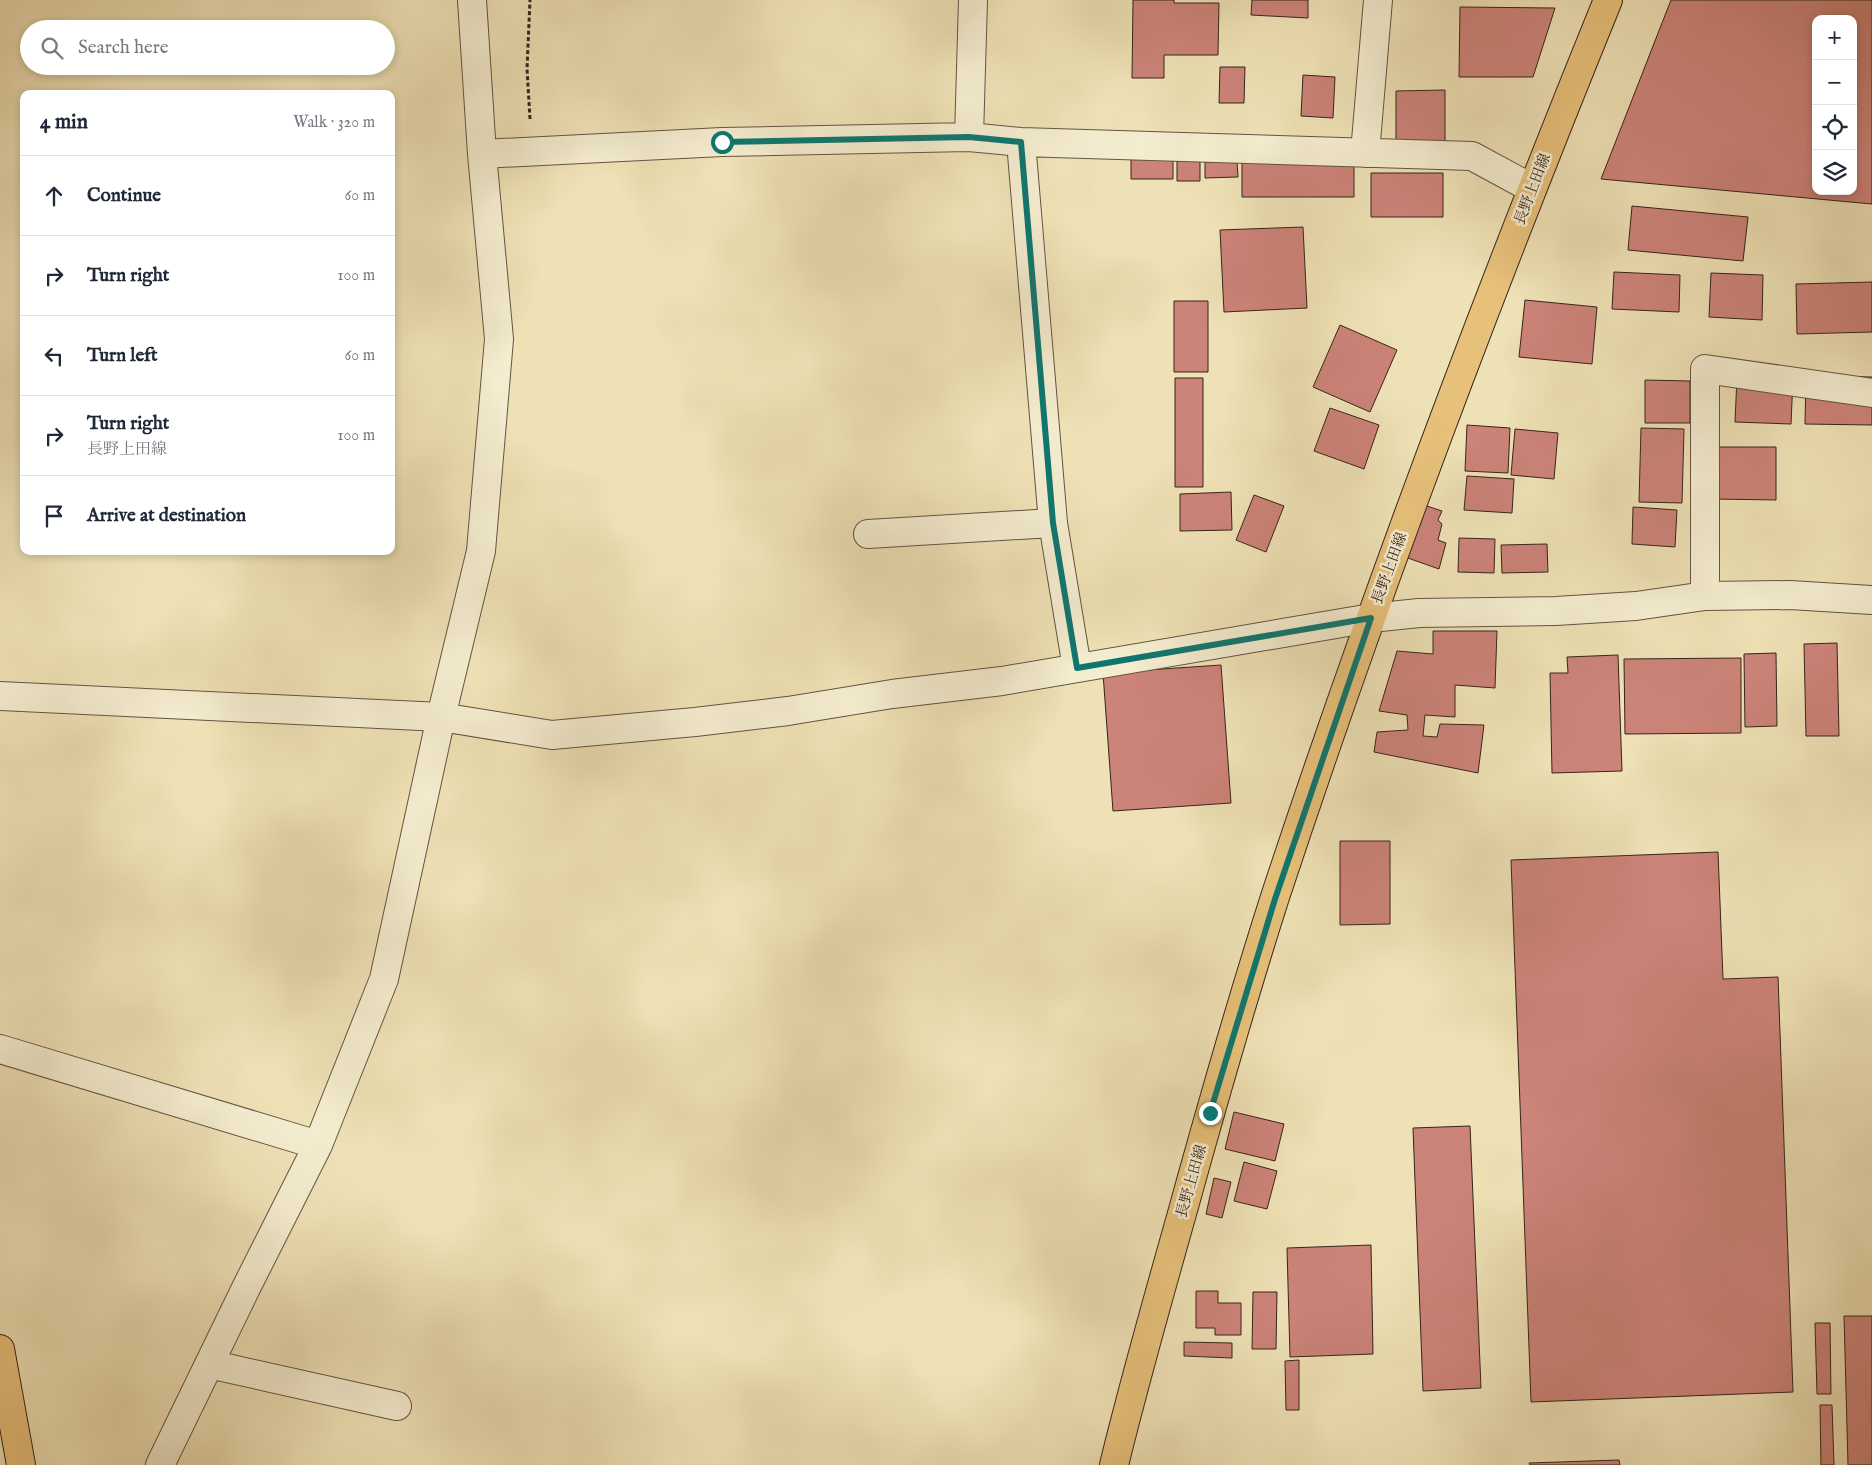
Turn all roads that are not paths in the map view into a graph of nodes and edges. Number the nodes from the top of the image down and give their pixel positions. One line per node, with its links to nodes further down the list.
1 (472, 0): 8 (street)
2 (973, 0): 5 (street)
3 (1378, 0): 7 (street)
4 (1608, 0): 9 (main road, 長野上田線)
5 (969, 137): 6 (street); 8 (street)
6 (1021, 142): 7 (street); 11 (street)
7 (1365, 153): 9 (street)
8 (482, 154): 18 (street)
9 (1531, 188): 15 (main road, 長野上田線)
10 (1872, 392): 13 (street)
11 (1053, 523): 12 (street); 16 (street)
12 (868, 534)
13 (1705, 596): 14 (street); 15 (street)
14 (1872, 600)
15 (1371, 618): 16 (street); 26 (main road, 長野上田線)
16 (1077, 668): 18 (street)
17 (0, 696): 18 (street)
18 (441, 717): 20 (street)
19 (0, 1049): 20 (street)
20 (318, 1145): 22 (street)
21 (0, 1349): 24 (main road)
22 (209, 1364): 23 (street); 25 (street)
23 (397, 1406)
24 (21, 1465)
25 (160, 1465)
26 (1114, 1465)

